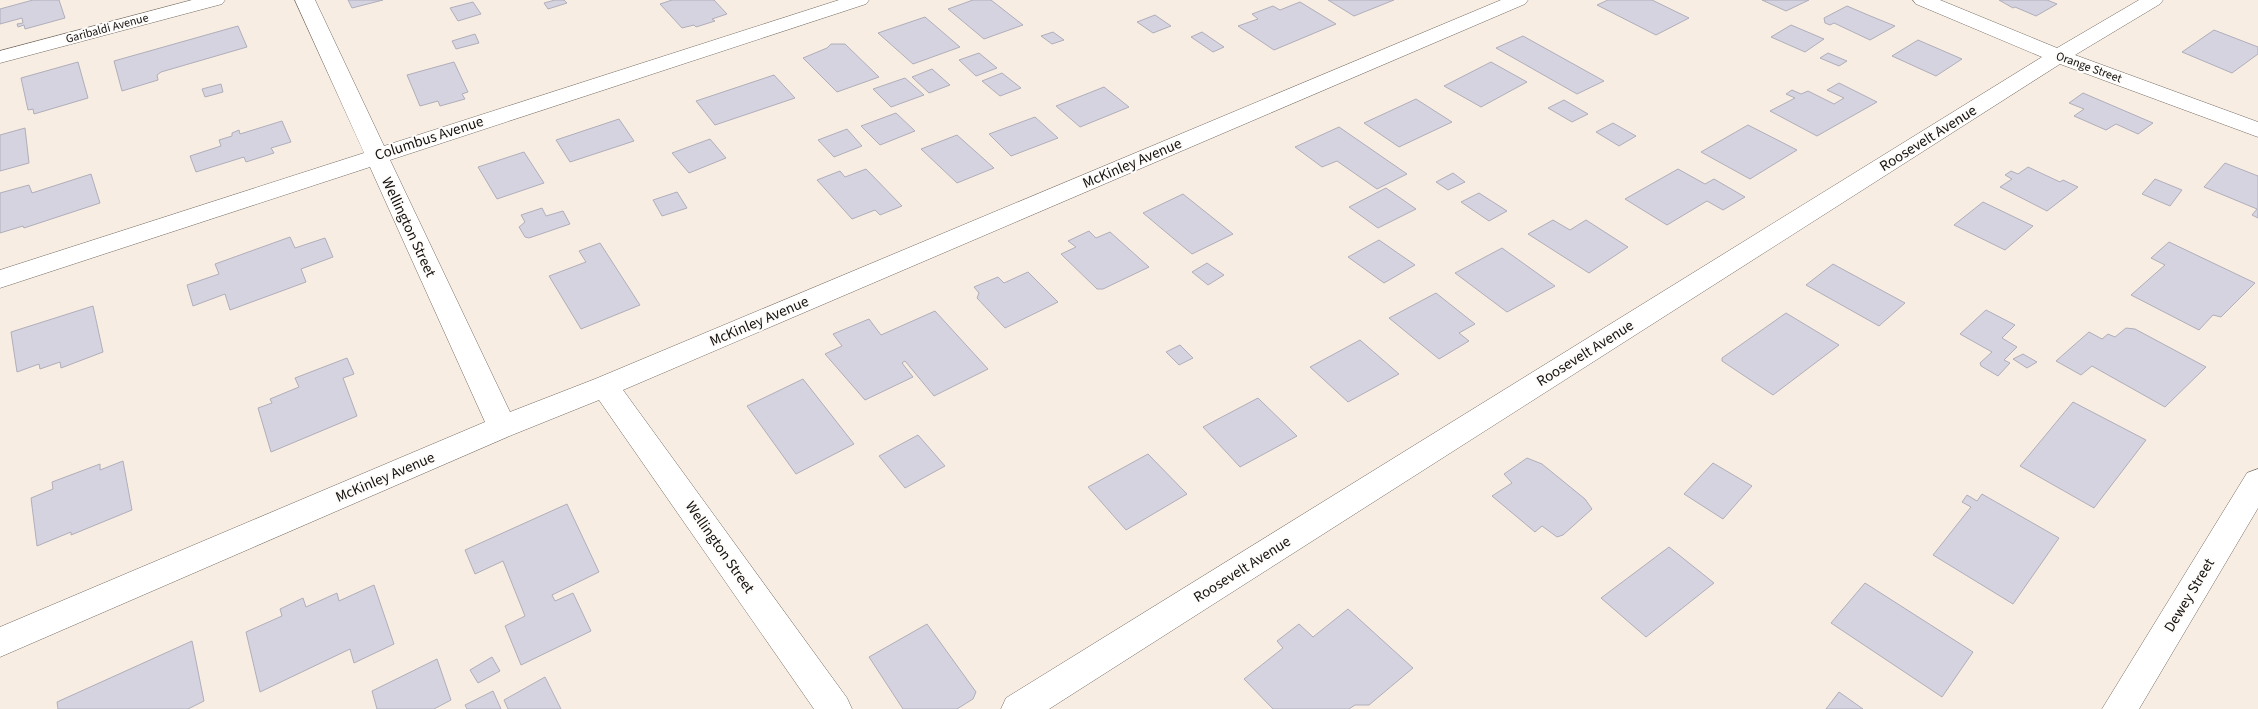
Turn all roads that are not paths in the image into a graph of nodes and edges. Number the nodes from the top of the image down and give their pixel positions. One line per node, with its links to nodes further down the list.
1 (215, 0): 7 (street, Garibaldi Avenue)
2 (305, 0): 10 (street, Wellington Street)
3 (859, 0): 10 (street, Columbus Avenue)
4 (1518, 0): 12 (street, McKinley Avenue)
5 (1923, 0): 8 (street, Orange Street)
6 (2153, 0): 8 (street, Roosevelt Avenue)
7 (0, 56)
8 (2058, 56): 9 (street, Orange Street); 17 (street, Roosevelt Avenue)
9 (2258, 130)
10 (376, 156): 11 (street, Columbus Avenue); 13 (street, Wellington Street)
11 (0, 279)
12 (605, 386): 13 (street, McKinley Avenue); 16 (street, Wellington Street)
13 (502, 427): 15 (street, McKinley Avenue)
14 (2258, 481): 18 (street, Dewey Street)
15 (0, 642)
16 (834, 709)
17 (1019, 709)
18 (2120, 709)

